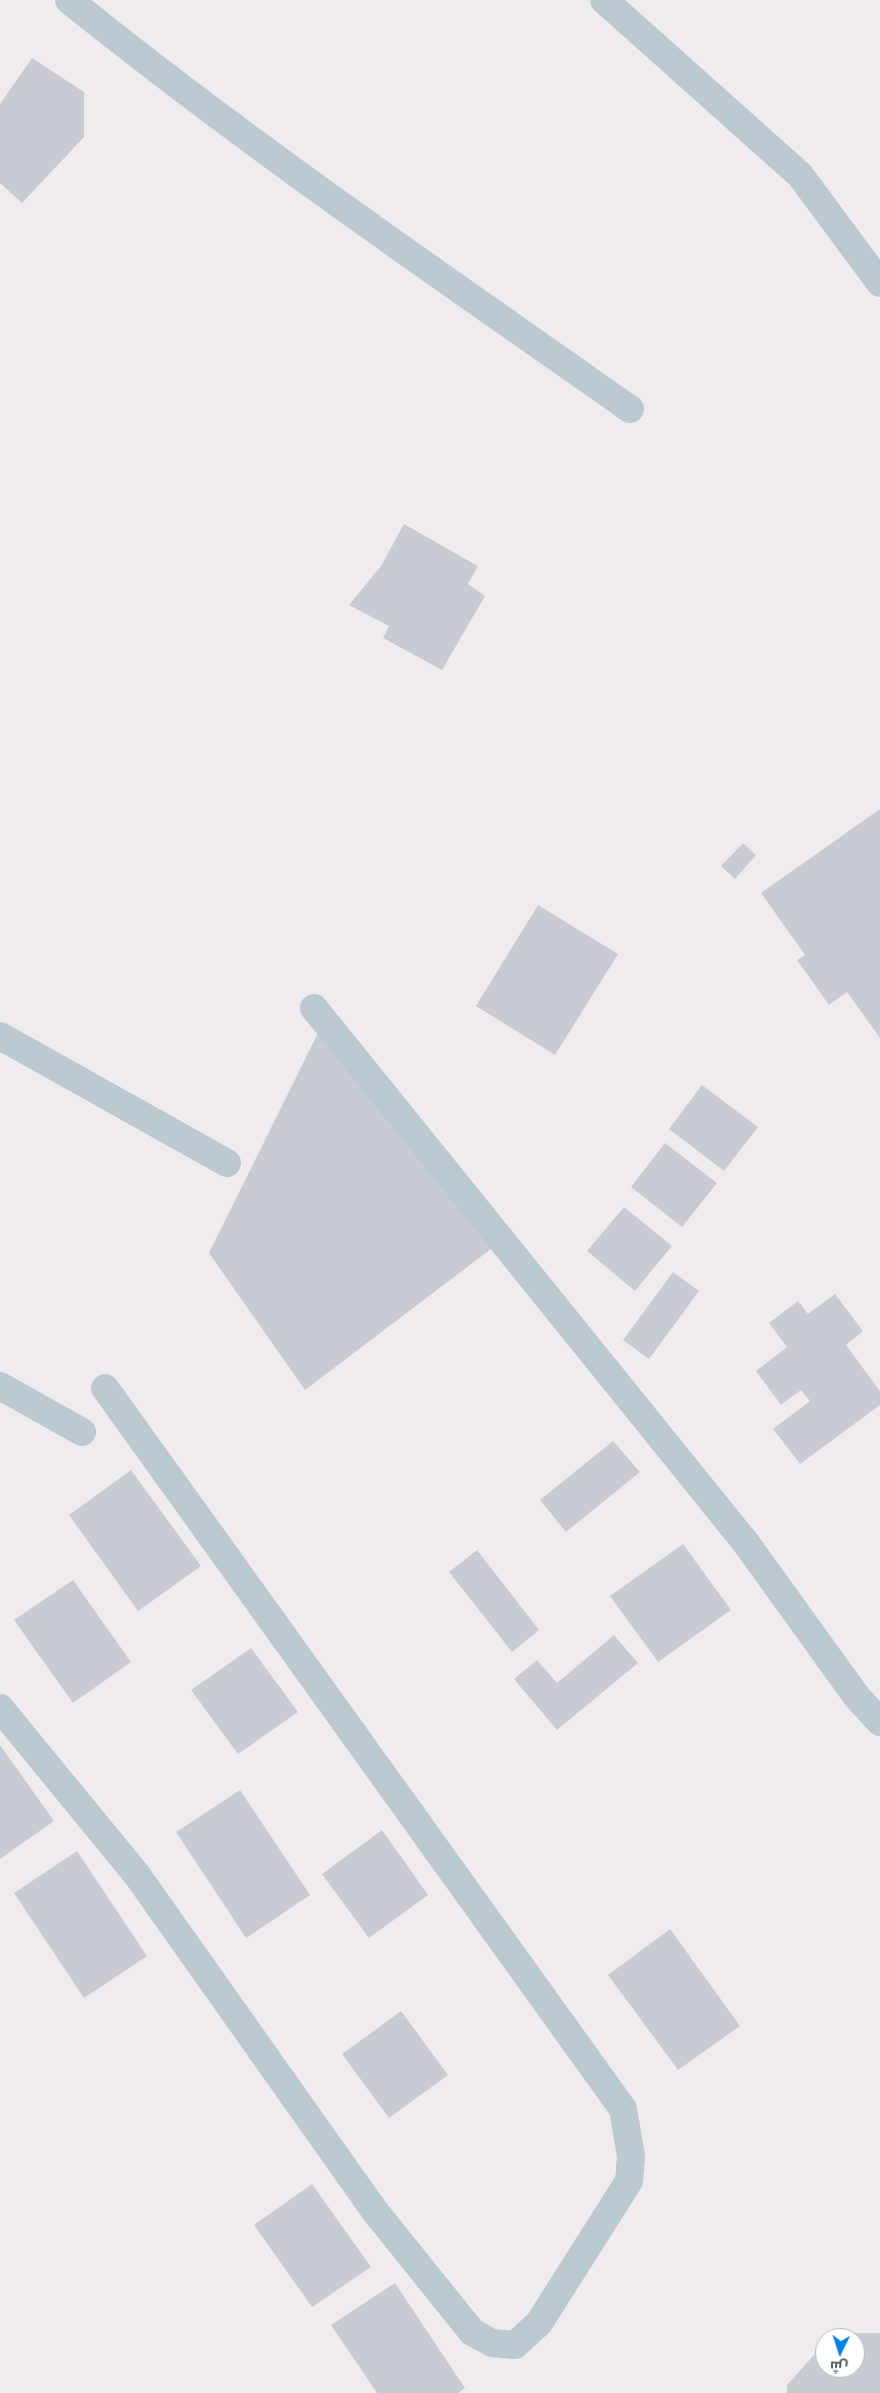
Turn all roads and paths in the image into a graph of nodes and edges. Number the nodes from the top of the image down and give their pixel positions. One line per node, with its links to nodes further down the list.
1 (68, 0): 4 (street)
2 (604, 0): 3 (street)
3 (880, 283)
4 (630, 409)
5 (314, 1008): 12 (street)
6 (0, 1036): 7 (street)
7 (227, 1163)
8 (0, 1386): 10 (street)
9 (105, 1388): 11 (street)
10 (82, 1432)
11 (0, 1708)
12 (880, 1722)

